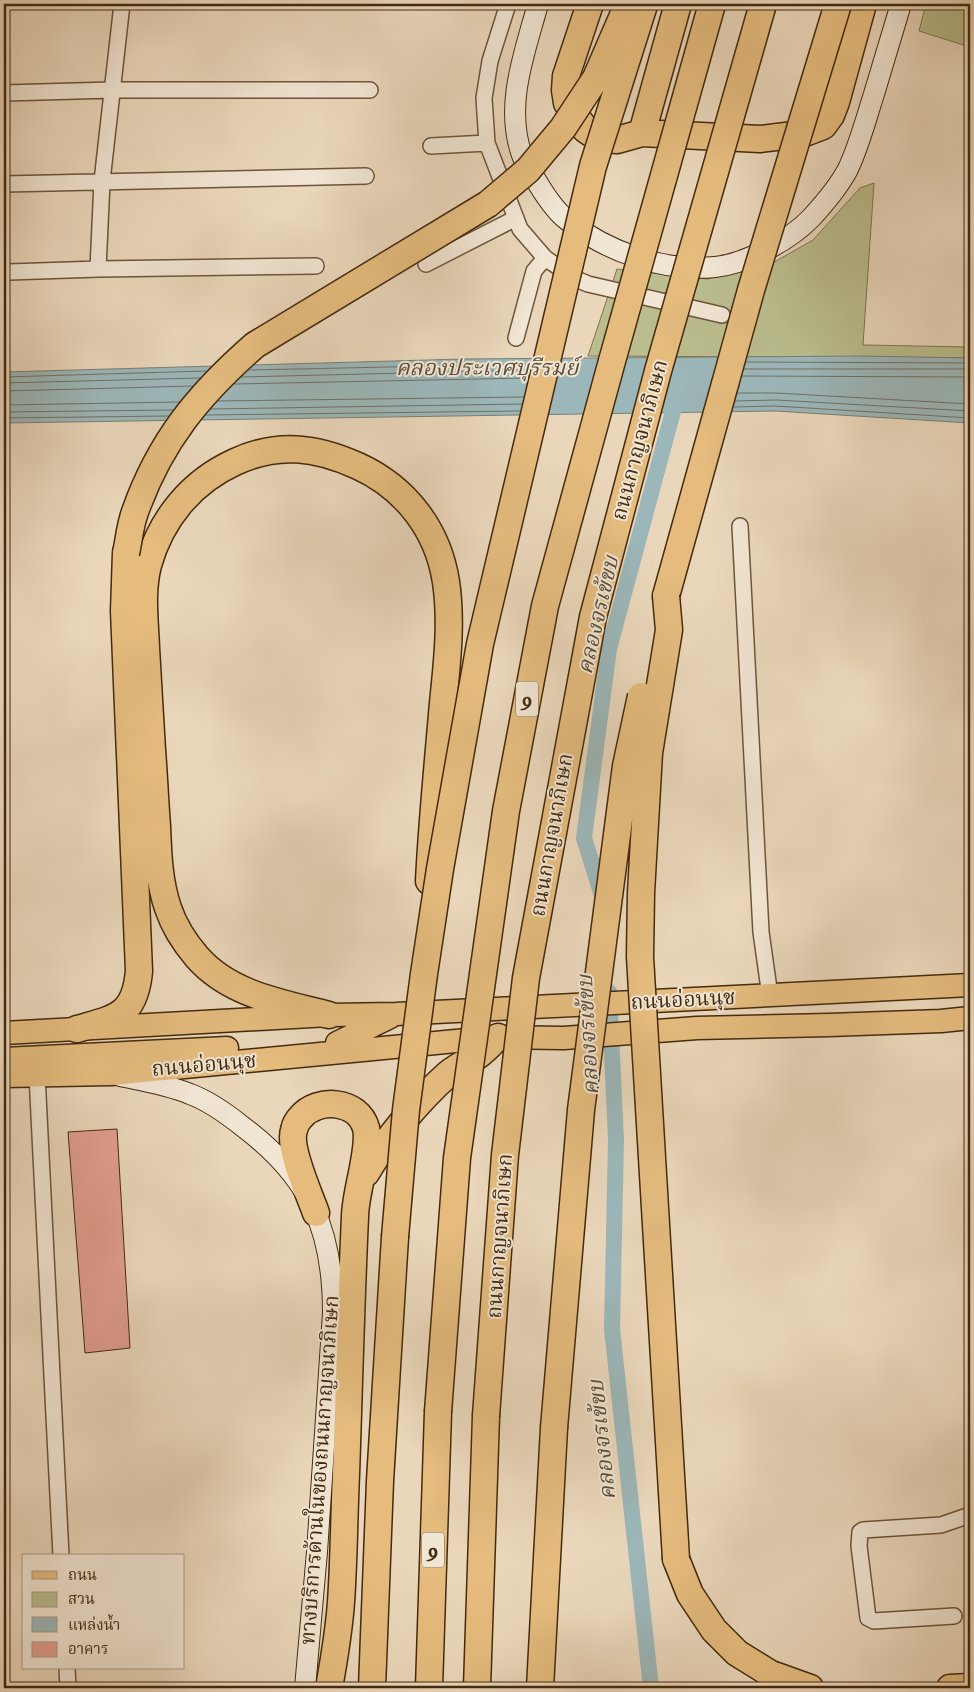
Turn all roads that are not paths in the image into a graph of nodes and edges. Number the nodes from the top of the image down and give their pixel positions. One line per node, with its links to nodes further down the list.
1 (122, 4): 13 (street)
2 (508, 4): 17 (street)
3 (538, 4): 12 (main road)
4 (590, 4): 16 (highway)
5 (628, 4): 39 (highway, bridge)
6 (644, 4): 32 (highway, bridge)
7 (678, 4): 16 (highway)
8 (712, 4): 60 (highway, 9, bridge)
9 (763, 4): 61 (highway, ถนนกาญจนาภิเษก, bridge)
10 (838, 4): 31 (highway, bridge)
11 (863, 4): 16 (highway)
12 (901, 4)
13 (112, 90): 14 (street); 15 (street); 20 (street)
14 (370, 90)
15 (4, 92)
16 (642, 133)
17 (487, 143): 18 (street); 22 (street)
18 (431, 146)
19 (366, 176): 20 (street)
20 (102, 181): 21 (street); 26 (street)
21 (4, 184)
22 (516, 218): 23 (street); 24 (street)
23 (545, 258): 28 (street); 29 (street)
24 (426, 264)
25 (316, 266): 26 (street)
26 (98, 269): 27 (street)
27 (9, 272)
28 (722, 314)
29 (516, 338)
30 (740, 526): 34 (street)
31 (666, 596): 62 (highway, bridge); 63 (highway, bridge)
32 (424, 974): 36 (highway, bridge); 59 (highway, bridge)
33 (970, 985): 34 (main road, ถนนอ่อนนุช)
34 (770, 996): 35 (main road, ถนนอ่อนนุช, bridge)
35 (396, 1014): 36 (main road, ถนนอ่อนนุช); 43 (main road, ถนนอ่อนนุช)
36 (329, 1015): 39 (main road, ถนนอ่อนนุช)
37 (970, 1018): 38 (main road, ถนนอ่อนนุช)
38 (941, 1021): 41 (main road); 42 (main road, ถนนอ่อนนุช, bridge)
39 (77, 1029): 40 (main road, ถนนอ่อนนุช)
40 (4, 1033)
41 (970, 1036)
42 (498, 1037): 44 (main road, ถนนอ่อนนุช); 49 (highway)
43 (337, 1043): 44 (main road, ถนนอ่อนนุช); 45 (main road, ถนนอ่อนนุช)
44 (403, 1046): 46 (main road, ถนนอ่อนนุช)
45 (4, 1059)
46 (111, 1074): 47 (main road, ถนนอ่อนนุช); 50 (main road, ทางบริการด้านในของถนนกาญจนาภิเษก)
47 (36, 1075): 48 (main road, ถนนอ่อนนุช); 52 (street)
48 (4, 1076)
49 (359, 1187): 50 (highway); 58 (highway)
50 (316, 1212): 57 (main road, ทางบริการด้านในของถนนกาญจนาภิเษก)
51 (970, 1516): 53 (street)
52 (61, 1554)
53 (954, 1616)
54 (67, 1670): 56 (street)
55 (970, 1687): 64 (highway)
56 (68, 1688)
57 (305, 1688)
58 (329, 1688)
59 (372, 1688)
60 (429, 1688)
61 (477, 1688)
62 (540, 1688)
63 (810, 1688)
64 (950, 1688)

